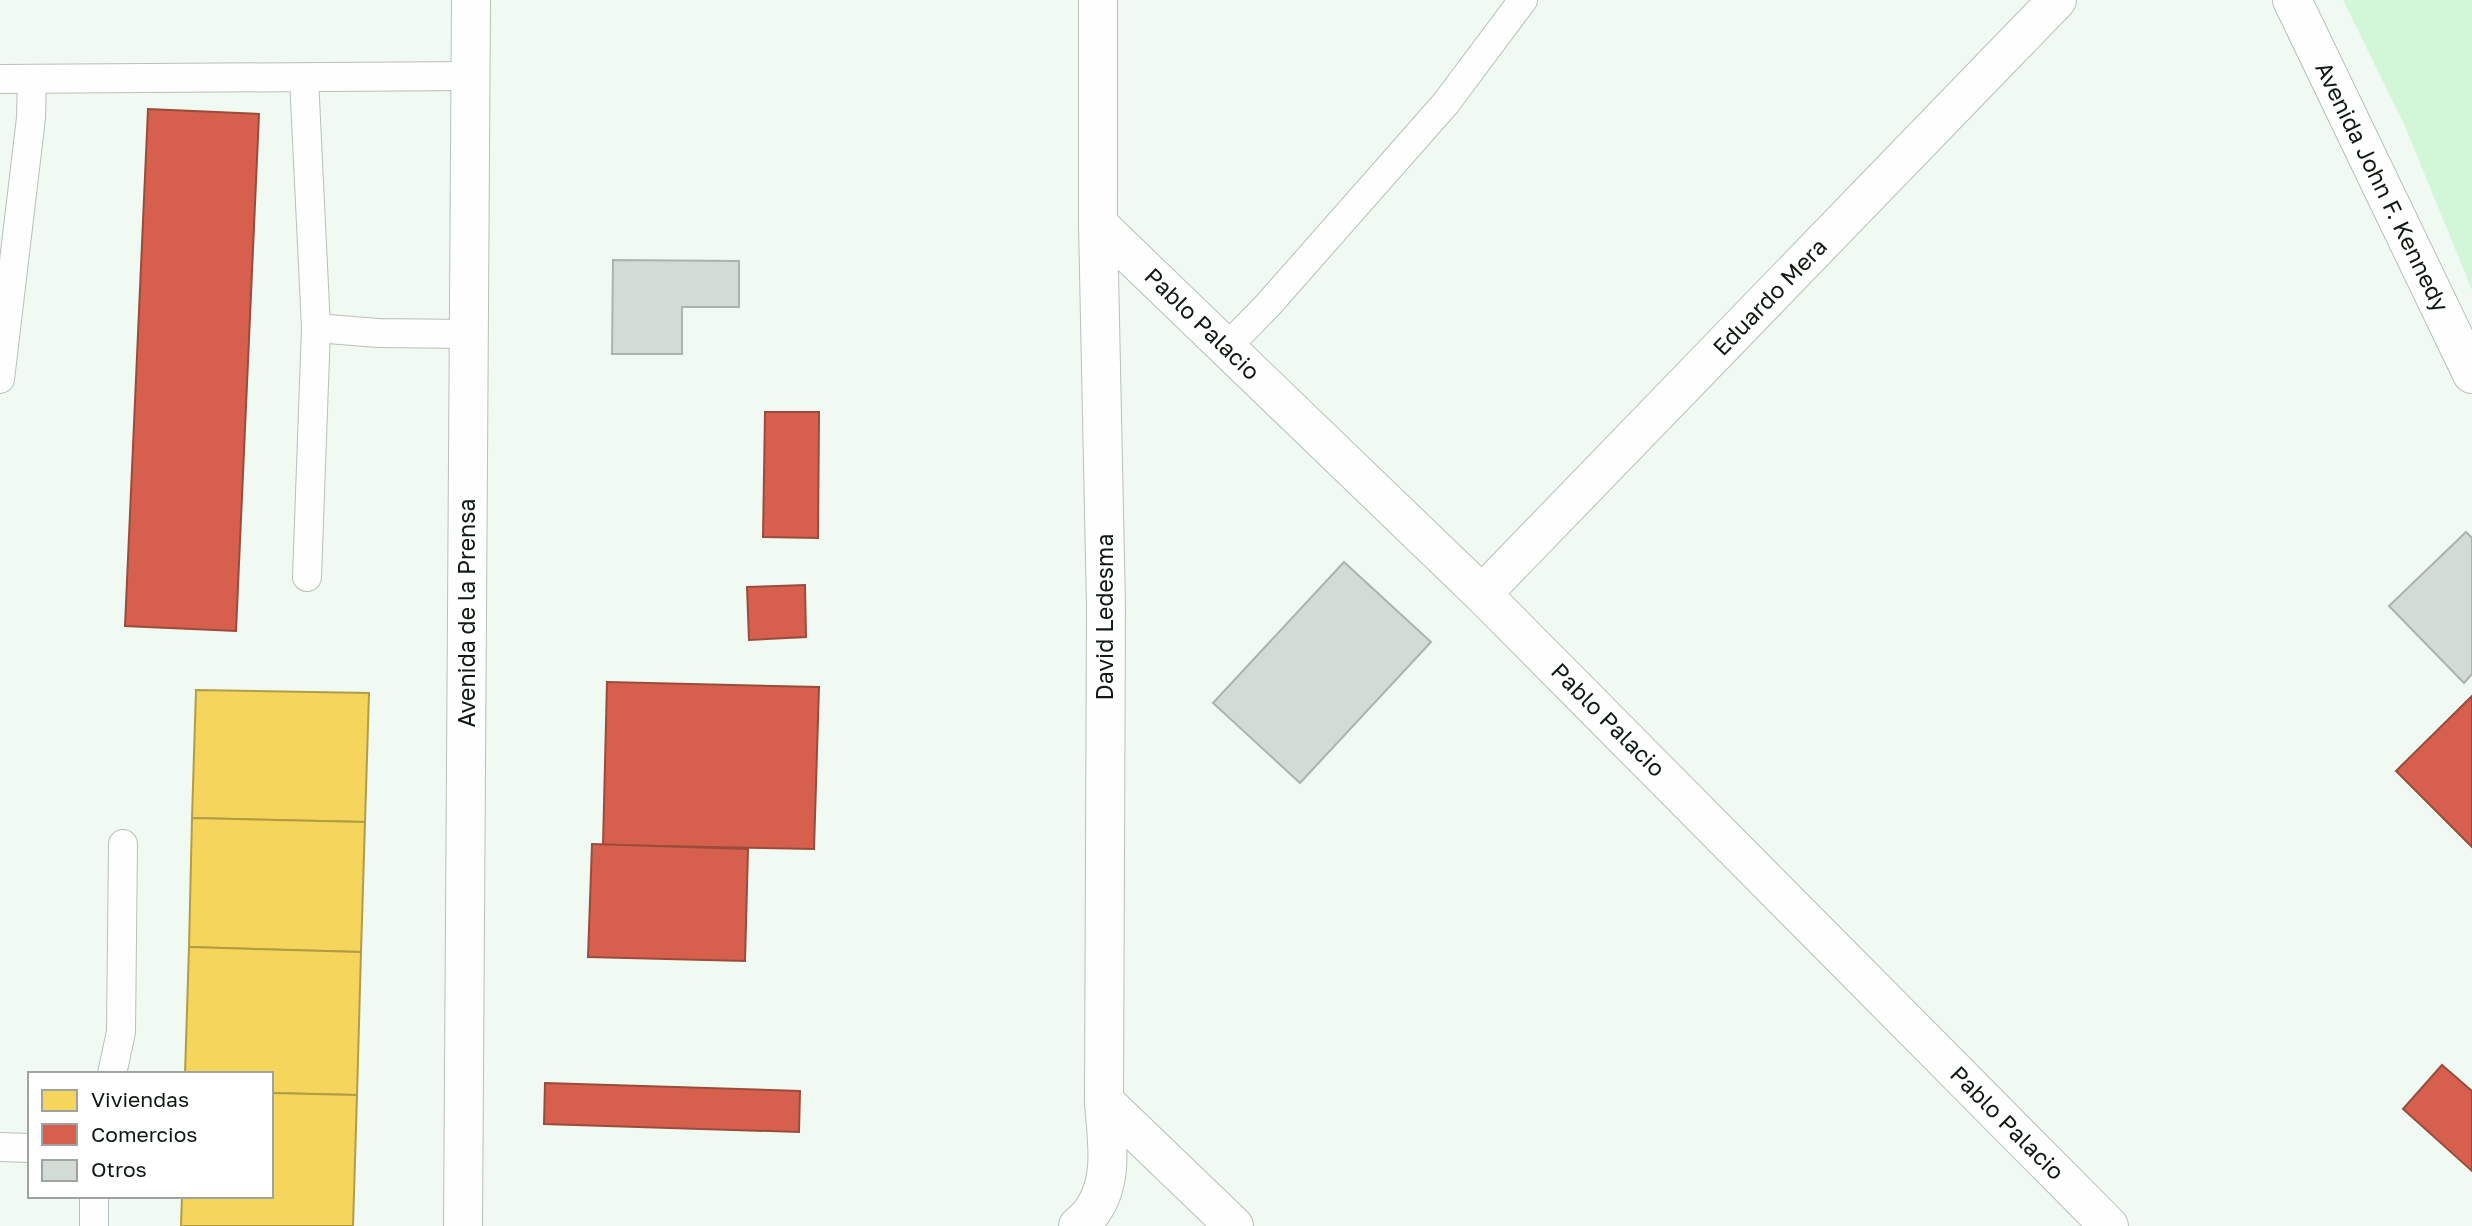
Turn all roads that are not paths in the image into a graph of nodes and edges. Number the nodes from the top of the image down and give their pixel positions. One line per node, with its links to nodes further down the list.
1 (471, 0): 6 (street, Avenida de la Prensa)
2 (1098, 0): 10 (street, David Ledesma)
3 (1523, 0): 13 (lane)
4 (2057, 0): 17 (street, Eduardo Mera)
5 (2292, 0): 14 (street, Avenida John F. Kennedy)
6 (470, 76): 7 (lane); 12 (street, Avenida de la Prensa)
7 (304, 78): 9 (lane); 11 (lane)
8 (0, 79): 9 (lane)
9 (32, 79): 15 (lane)
10 (1098, 224): 13 (street, Pablo Palacio); 20 (street, David Ledesma)
11 (316, 328): 12 (lane); 16 (lane)
12 (468, 334): 25 (street, Avenida de la Prensa)
13 (1226, 348): 17 (street, Pablo Palacio)
14 (2472, 374)
15 (0, 379)
16 (307, 577)
17 (1482, 594): 28 (street, Pablo Palacio)
18 (123, 844): 19 (lane)
19 (112, 1072)
20 (1104, 1101): 26 (street, David Ledesma); 27 (street)
21 (0, 1147): 22 (lane)
22 (28, 1148)
23 (94, 1198): 24 (lane)
24 (94, 1226)
25 (463, 1226)
26 (1078, 1226)
27 (1234, 1226)
28 (2109, 1226)

